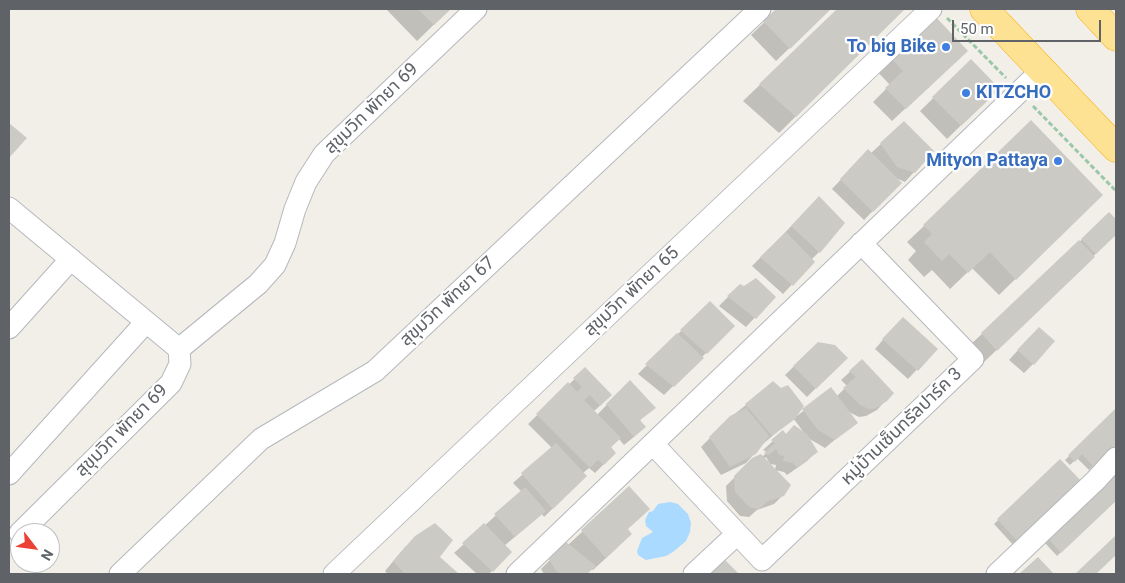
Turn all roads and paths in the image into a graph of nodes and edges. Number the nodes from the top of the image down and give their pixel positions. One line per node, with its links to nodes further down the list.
1 (476, 9): 14 (street, สุขุมวิท พัทยา 69)
2 (760, 9): 20 (street, สุขุมวิท พัทยา 67)
3 (931, 9): 21 (street, สุขุมวิท พัทยา 65)
4 (984, 9): 7 (highway)
5 (1090, 9): 6 (highway)
6 (1116, 37)
7 (1042, 70): 8 (highway); 10 (street)
8 (1116, 148)
9 (9, 208): 11 (street)
10 (861, 244): 15 (street); 19 (street, หมู่บ้านเซ็นทรัลปาร์ค 3)
11 (71, 258): 12 (street); 13 (street)
12 (146, 322): 14 (street); 17 (street)
13 (9, 328)
14 (179, 349): 18 (street, สุขุมวิท พัทยา 69)
15 (653, 444): 19 (street, หมู่บ้านเซ็นทรัลปาร์ค 3); 22 (street)
16 (1116, 458): 24 (street)
17 (9, 474)
18 (30, 523)
19 (737, 534): 23 (street)
20 (120, 574)
21 (334, 574)
22 (517, 574)
23 (694, 574)
24 (997, 574)

